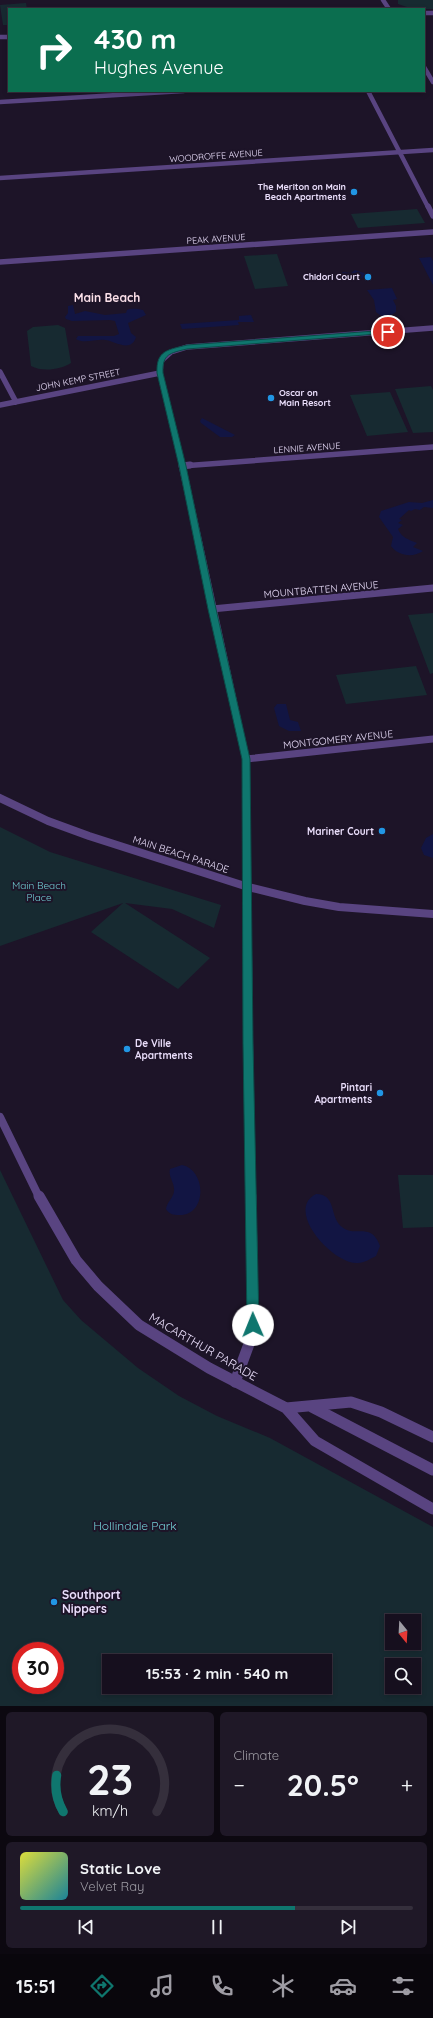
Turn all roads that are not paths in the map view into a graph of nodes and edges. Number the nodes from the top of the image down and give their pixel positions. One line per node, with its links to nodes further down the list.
1 (429, 76): 2 (street)
2 (433, 82)
3 (167, 92): 5 (street)
4 (369, 92): 7 (street)
5 (0, 102)
6 (433, 150): 7 (street, WOODROFFE AVENUE)
7 (400, 152): 8 (street, WOODROFFE AVENUE); 9 (street)
8 (0, 178)
9 (433, 216)
10 (433, 232): 11 (street, PEAK AVENUE)
11 (0, 262)
12 (433, 328): 14 (street)
13 (0, 372): 15 (street)
14 (160, 373): 15 (street, JOHN KEMP STREET); 18 (street)
15 (16, 402): 16 (street, JOHN KEMP STREET)
16 (0, 405)
17 (433, 447): 18 (street, LENNIE AVENUE)
18 (182, 466): 20 (street)
19 (433, 588): 20 (street, MOUNTBATTEN AVENUE)
20 (212, 609): 22 (street)
21 (433, 739): 22 (street, MONTGOMERY AVENUE)
22 (246, 759): 24 (street)
23 (0, 798): 24 (street, MAIN BEACH PARADE)
24 (248, 887): 25 (street, MAIN BEACH PARADE); 27 (street)
25 (433, 914)
26 (0, 1117): 27 (street, MACARTHUR PARADE)
27 (235, 1382): 29 (street, MACARTHUR PARADE)
28 (312, 1406): 29 (street); 30 (street); 31 (street)
29 (286, 1408): 32 (street, MACARTHUR PARADE)
30 (433, 1437)
31 (433, 1470)
32 (433, 1509)

